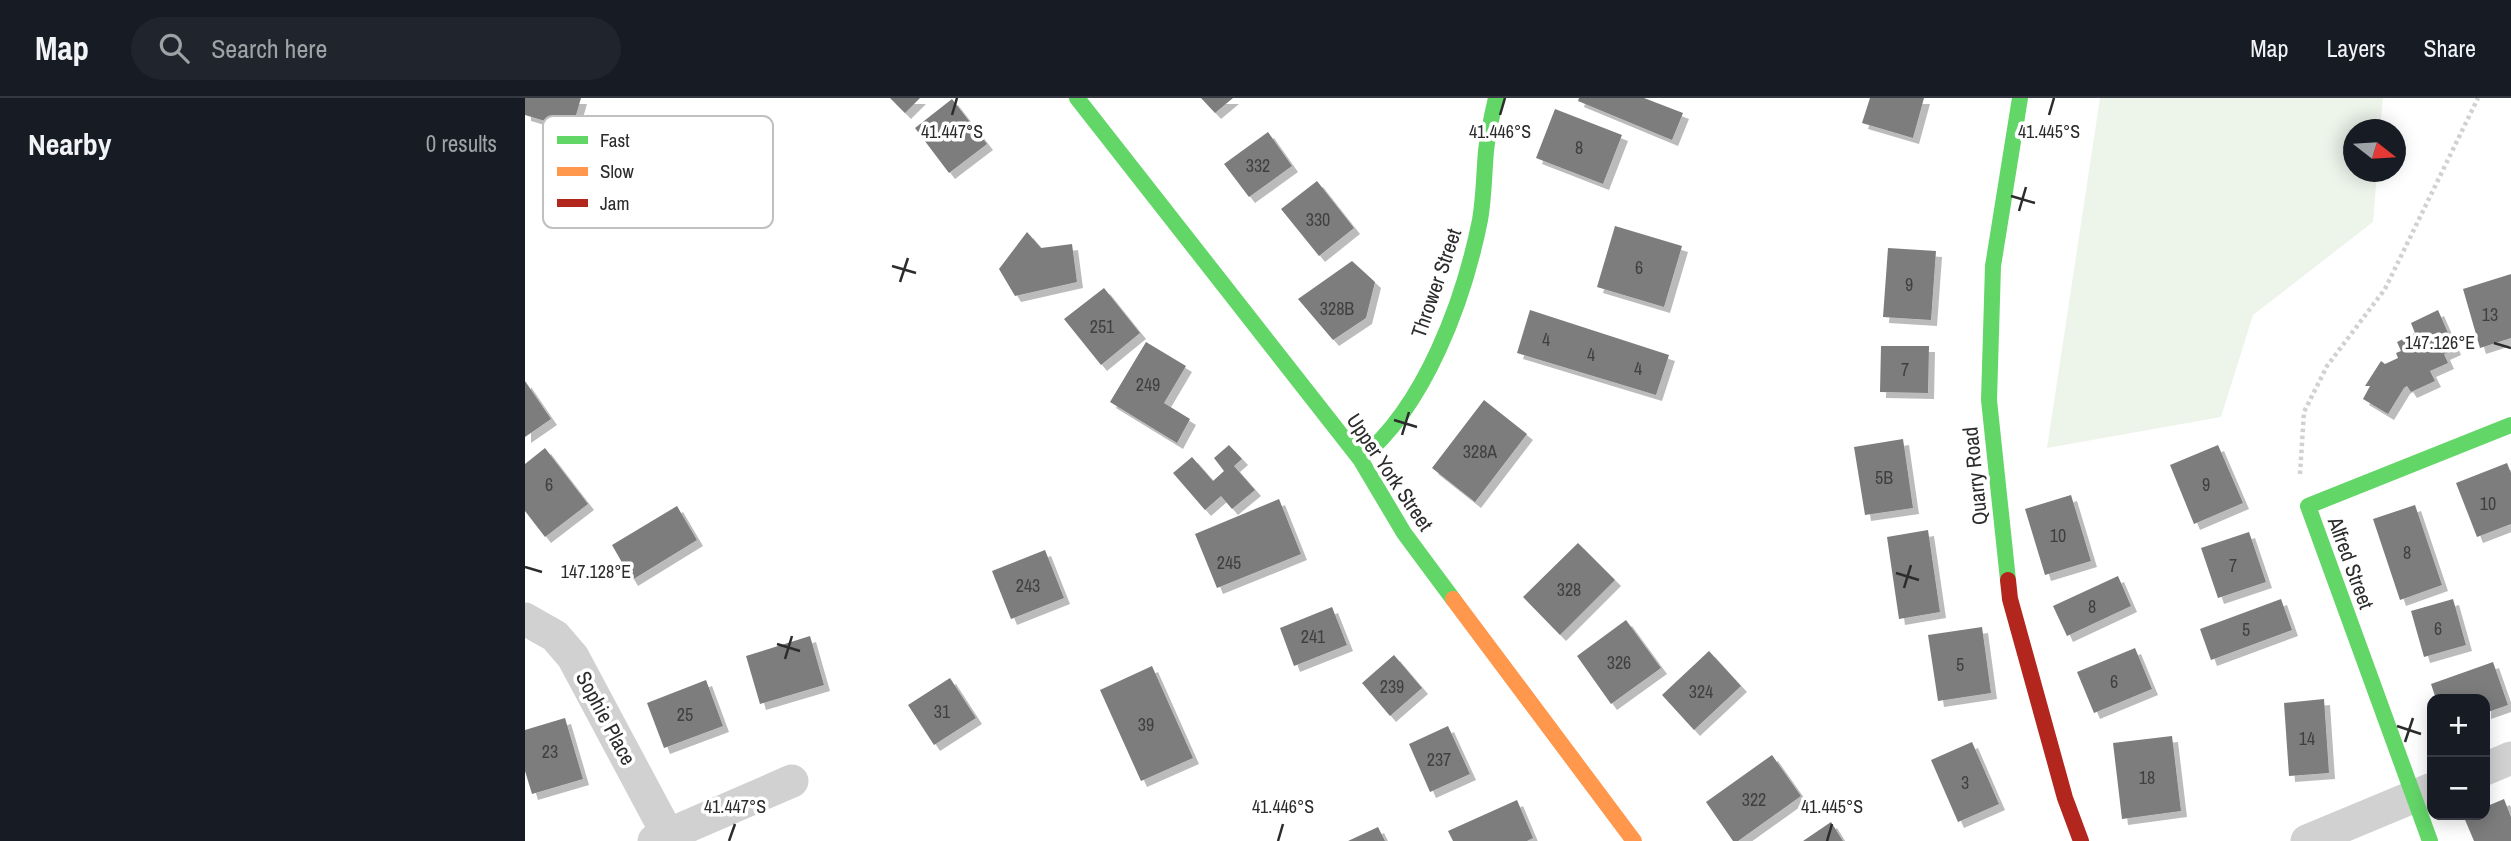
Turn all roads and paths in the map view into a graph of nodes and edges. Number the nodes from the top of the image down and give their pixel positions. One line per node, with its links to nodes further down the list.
1 (1077, 98): 6 (street, Upper York Street)
2 (1496, 98): 6 (street, Thrower Street)
3 (2020, 98): 15 (street, Quarry Road)
4 (2478, 98): 7 (path)
5 (2511, 425): 7 (street, Alfred Street)
6 (1360, 458): 14 (street, Upper York Street)
7 (2308, 506): 12 (street, Alfred Street)
8 (525, 619): 13 (street, Sophie Place)
9 (2511, 758): 10 (street)
10 (2490, 767)
11 (792, 781): 13 (street)
12 (2423, 793): 16 (street); 17 (street, Alfred Street)
13 (661, 838)
14 (1634, 841)
15 (2081, 841)
16 (2307, 841)
17 (2430, 841)

